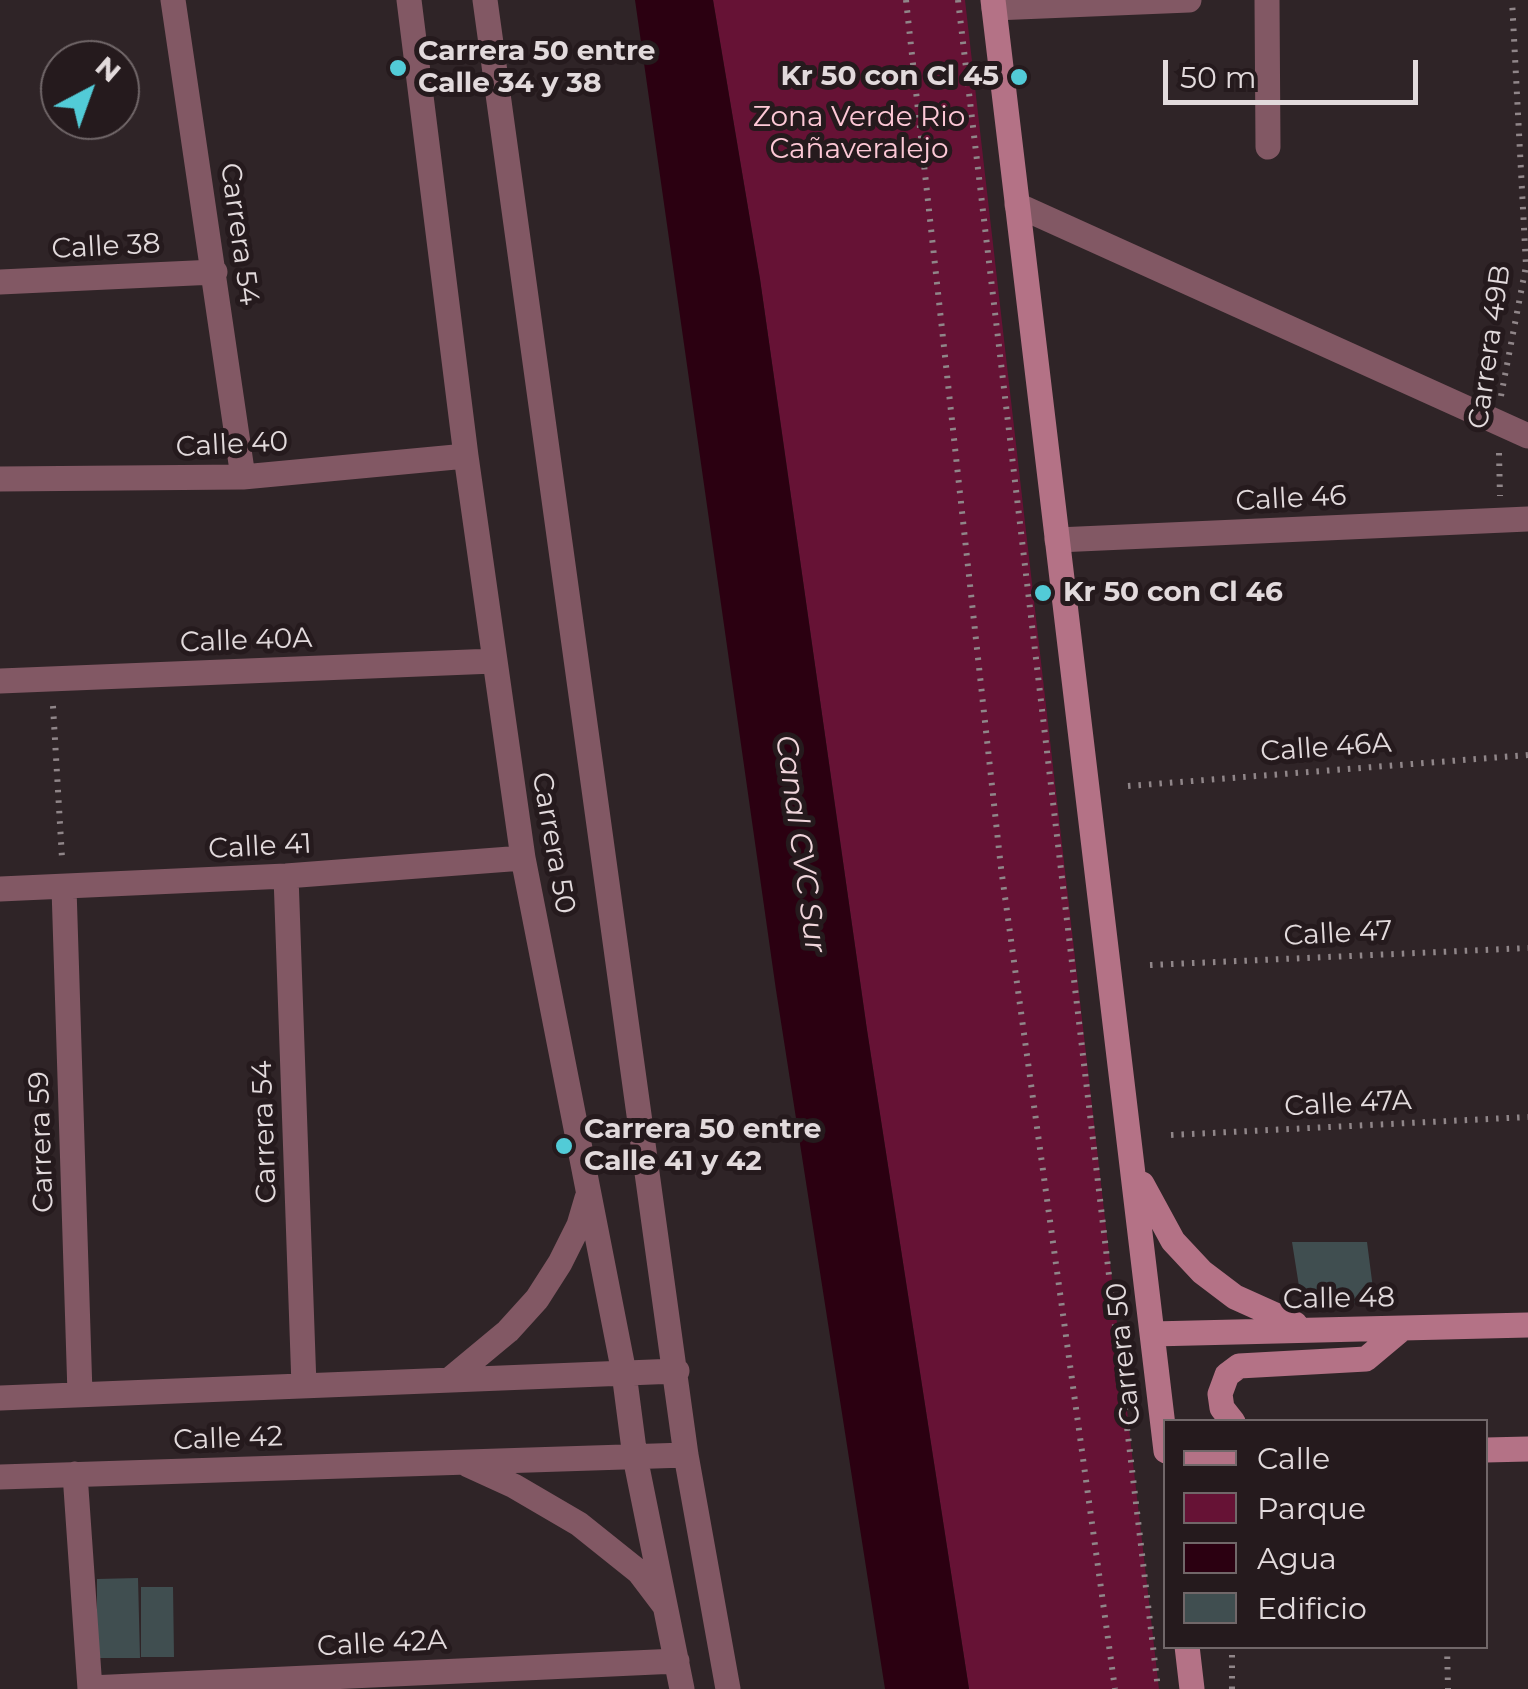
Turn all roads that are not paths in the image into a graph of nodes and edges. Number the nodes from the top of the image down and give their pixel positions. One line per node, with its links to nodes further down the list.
1 (172, 0): 9 (street, Carrera 54)
2 (409, 0): 12 (street, Carrera 50)
3 (485, 0): 29 (street, Carrera 50)
4 (1188, 0): 6 (street)
5 (1267, 0): 7 (street)
6 (994, 4): 8 (street, Carrera 50)
7 (1268, 147)
8 (1017, 206): 11 (street); 16 (street, Carrera 50)
9 (215, 272): 10 (street, Calle 38); 13 (street, Carrera 54)
10 (0, 282)
11 (1528, 436)
12 (466, 456): 13 (street, Calle 40); 17 (street, Carrera 50)
13 (244, 478): 14 (street, Calle 40)
14 (0, 479)
15 (1528, 519): 16 (street, Calle 46)
16 (1057, 540): 23 (street, Carrera 50)
17 (494, 662): 18 (street, Calle 40A); 19 (street, Carrera 50)
18 (0, 682)
19 (523, 858): 20 (street, Calle 41); 24 (street, Carrera 50)
20 (286, 876): 21 (street, Calle 41); 33 (street, Carrera 54)
21 (64, 888): 22 (street, Calle 41); 34 (street, Carrera 59)
22 (0, 889)
23 (1134, 1171): 27 (street); 28 (street, Carrera 50)
24 (589, 1194): 30 (street, Carrera 50); 32 (street)
25 (1528, 1325): 26 (street, Calle 48)
26 (1403, 1328): 27 (street, Calle 48); 36 (street)
27 (1312, 1330): 28 (street, Calle 48)
28 (1152, 1334): 37 (street, Carrera 50)
29 (676, 1370): 30 (street, Calle 42); 40 (street, Carrera 50)
30 (624, 1373): 31 (street, Calle 42); 41 (street, Carrera 50)
31 (569, 1374): 32 (street, Calle 42); 42 (street)
32 (448, 1380): 33 (street, Calle 42)
33 (304, 1386): 34 (street, Calle 42)
34 (80, 1394): 35 (street, Calle 42)
35 (0, 1398)
36 (1231, 1419)
37 (1163, 1426)
38 (1528, 1449): 39 (street)
39 (1488, 1450)
40 (686, 1455): 41 (street, Calle 42); 53 (street, Carrera 50)
41 (635, 1457): 42 (street, Calle 42); 46 (street, Carrera 50)
42 (575, 1459): 43 (street, Calle 42)
43 (458, 1461): 44 (street, Calle 42); 46 (street, Calle 42)
44 (74, 1474): 45 (street, Calle 42); 51 (street)
45 (0, 1477)
46 (669, 1614): 49 (street, Carrera 50)
47 (1187, 1649): 50 (street)
48 (1197, 1649): 50 (street)
49 (677, 1661): 51 (street, Calle 42A); 52 (street, Carrera 50)
50 (1192, 1687)
51 (90, 1688)
52 (682, 1689)
53 (728, 1689)

